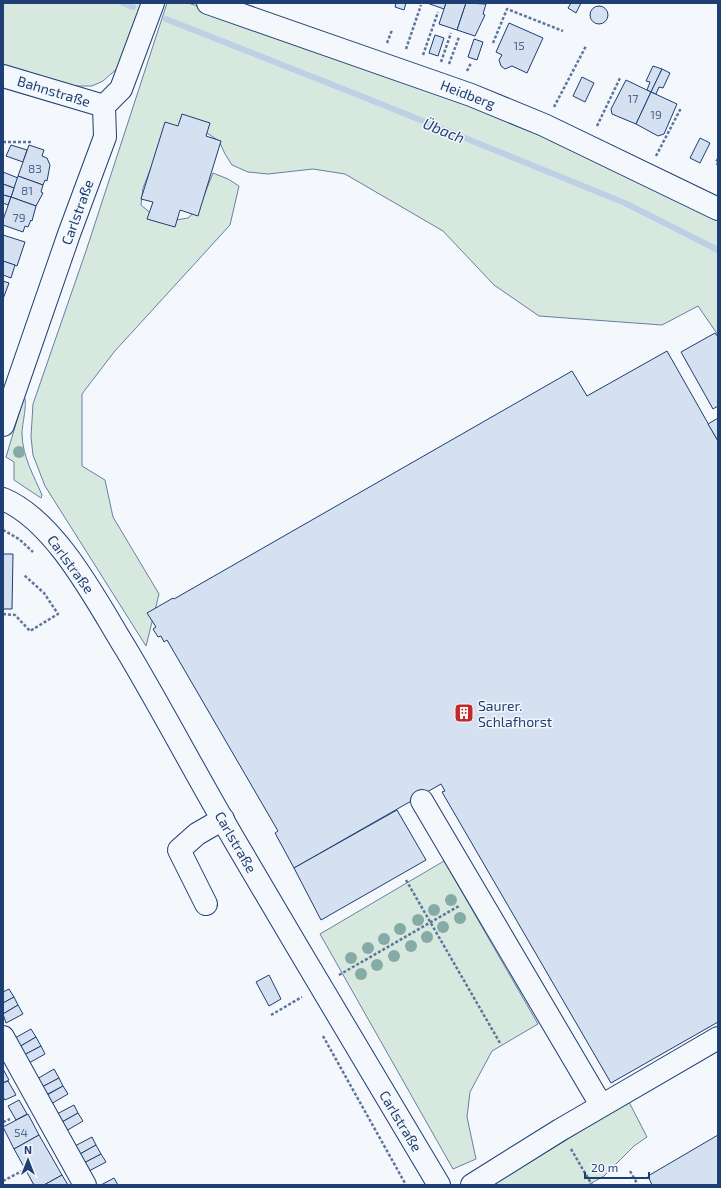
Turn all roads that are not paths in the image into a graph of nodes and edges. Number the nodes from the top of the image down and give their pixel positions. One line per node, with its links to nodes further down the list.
1 (208, 3): 5 (street, Heidberg)
2 (151, 9): 4 (street)
3 (3, 76): 4 (street, Bahnstraße)
4 (104, 106): 6 (street, Carlstraße)
5 (718, 209)
6 (3, 425)
7 (3, 499): 9 (street, Carlstraße)
8 (422, 802): 13 (street)
9 (223, 818): 10 (street); 15 (street, Carlstraße)
10 (206, 904)
11 (3, 1037): 14 (street)
12 (718, 1038): 13 (street)
13 (601, 1105): 16 (street)
14 (85, 1185)
15 (439, 1185)
16 (472, 1185)

